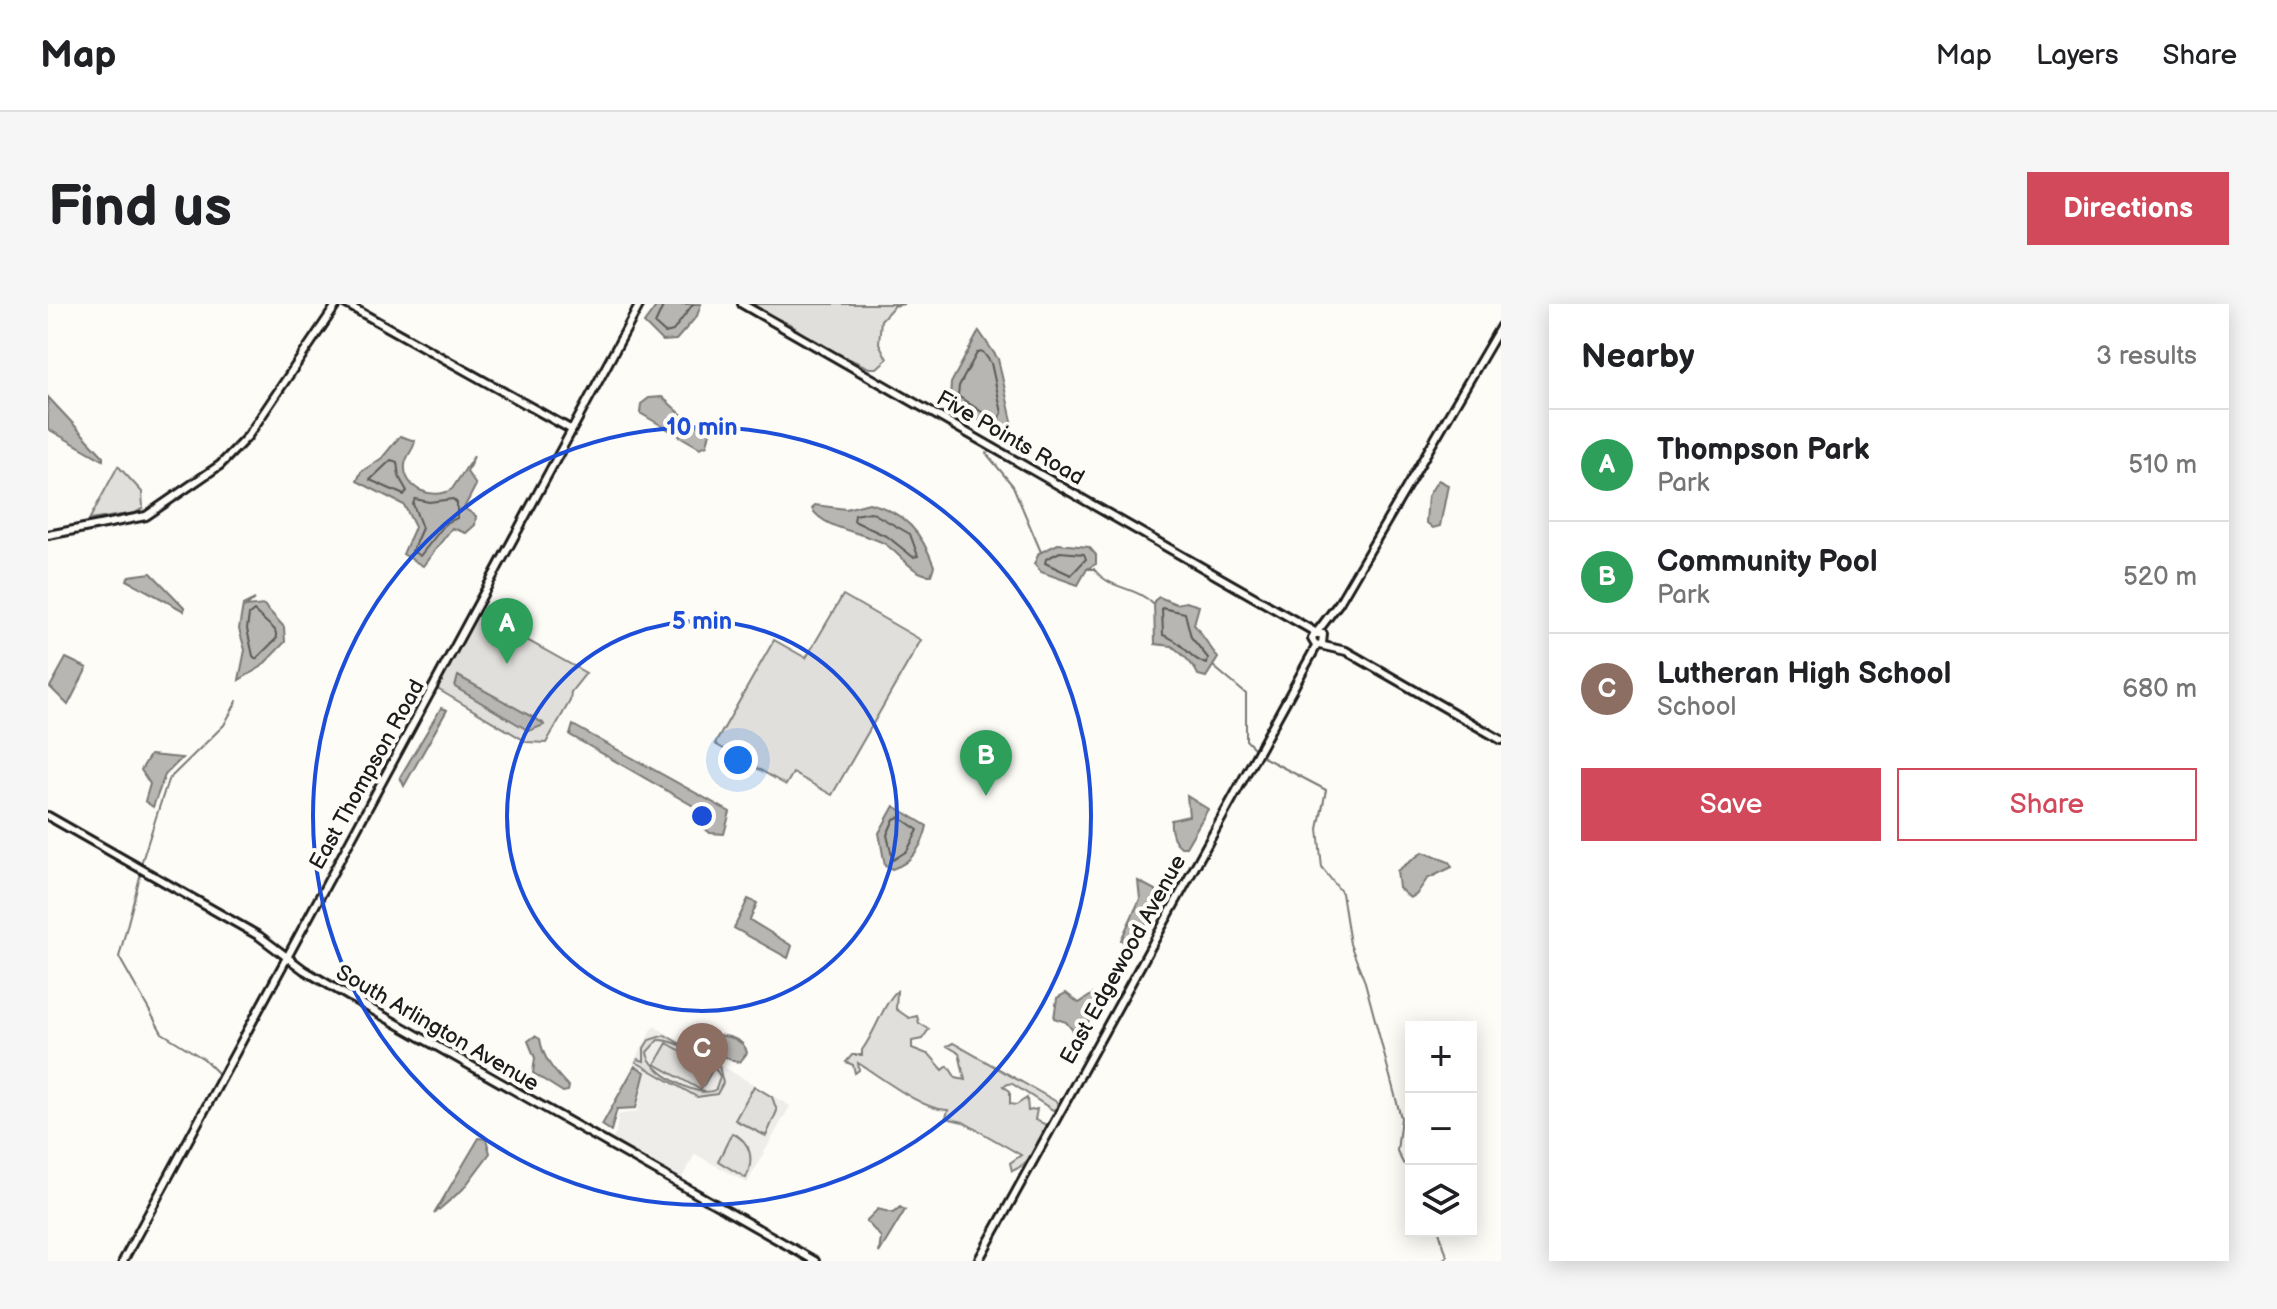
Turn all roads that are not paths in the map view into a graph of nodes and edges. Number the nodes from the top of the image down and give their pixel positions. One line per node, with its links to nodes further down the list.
1 (337, 304): 7 (main road)
2 (346, 304): 6 (main road)
3 (640, 304): 6 (main road, East Thompson Road)
4 (742, 304): 8 (main road, Five Points Road)
5 (1501, 326): 8 (main road, East Edgewood Avenue)
6 (572, 430): 11 (main road, East Thompson Road)
7 (48, 535)
8 (1318, 638): 9 (main road, Five Points Road); 14 (main road, East Edgewood Avenue)
9 (1501, 740)
10 (48, 816): 11 (main road, South Arlington Avenue)
11 (287, 957): 12 (main road, East Thompson Road); 13 (main road, South Arlington Avenue)
12 (123, 1261)
13 (815, 1261)
14 (978, 1261)

